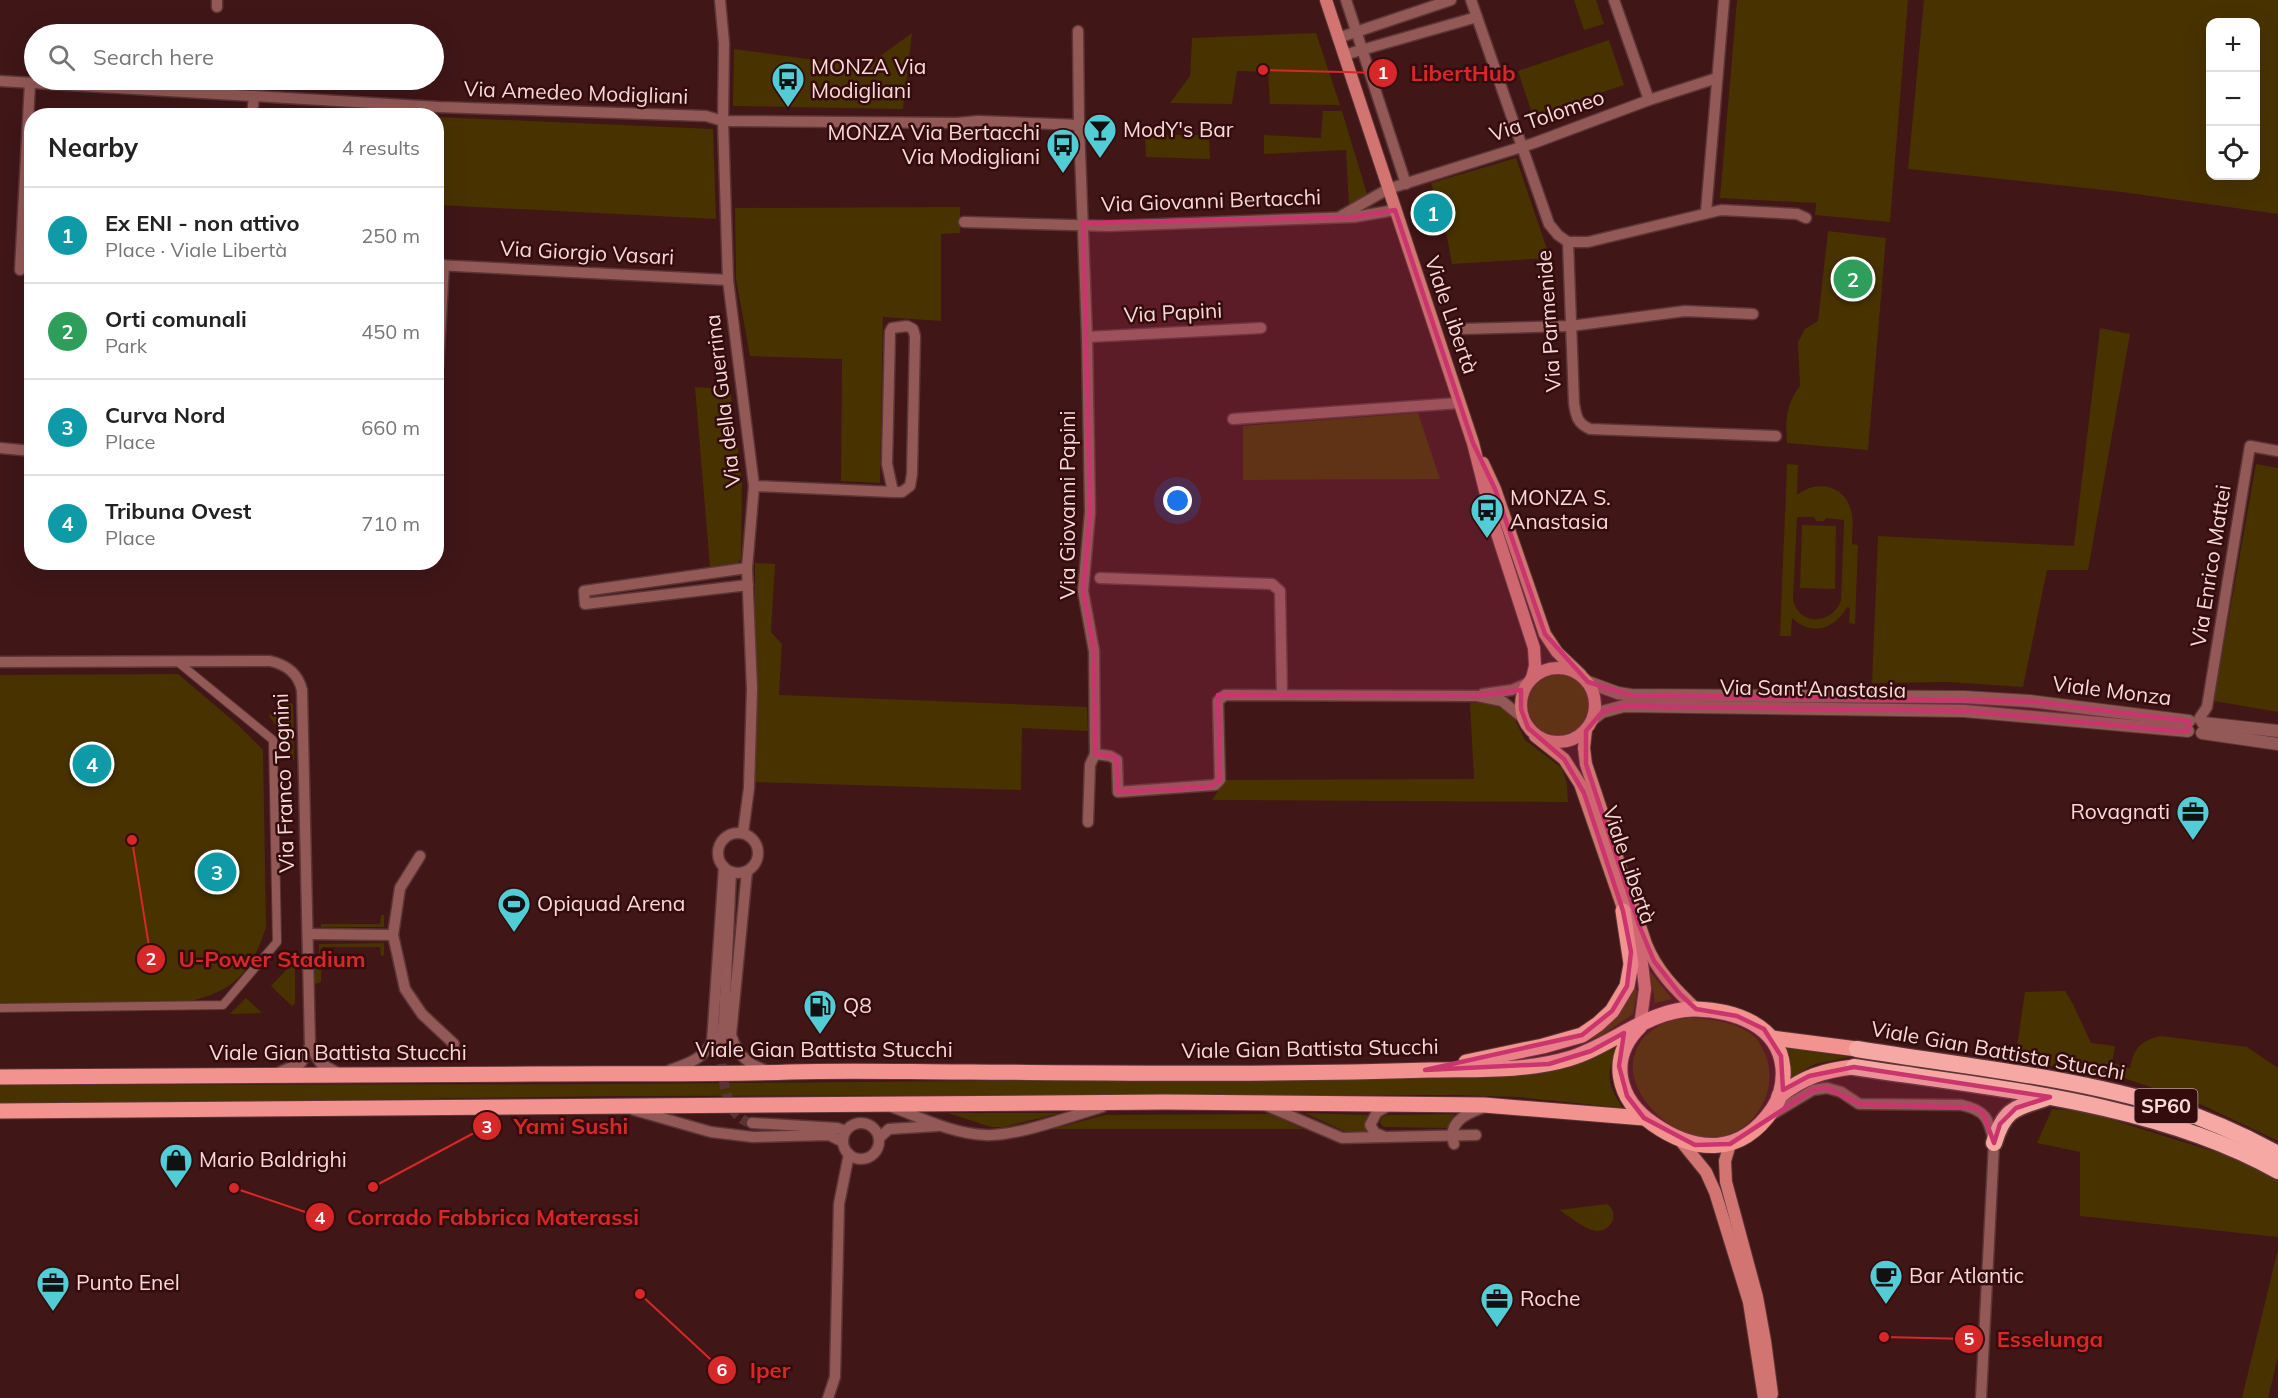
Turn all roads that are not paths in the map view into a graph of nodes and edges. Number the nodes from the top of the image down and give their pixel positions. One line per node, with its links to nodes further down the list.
1 (720, 0): 25 (street, Via della Guerrina)
2 (1326, 0): 11 (main road, Viale Libertà)
3 (1346, 0): 10 (street)
4 (1451, 0): 10 (street)
5 (1472, 0): 8 (street, Via Parmenide)
6 (1614, 0): 20 (street)
7 (1724, 0): 14 (street)
8 (1477, 17): 12 (street); 27 (street, Via Parmenide)
9 (1078, 32): 26 (street, Via Giovanni Bertacchi)
10 (1356, 33): 11 (street); 12 (street)
11 (1338, 38): 13 (main road, Viale Libertà)
12 (1362, 49): 13 (street); 28 (street)
13 (1344, 55): 29 (main road, Viale Libertà)
14 (1717, 78): 20 (street, Via Tolomeo); 32 (street)
15 (0, 81): 16 (street, Via Amedeo Modigliani)
16 (24, 83)
17 (30, 90): 22 (street)
18 (151, 90): 19 (street, Via Amedeo Modigliani)
19 (254, 96): 21 (street, Via Amedeo Modigliani); 23 (street)
20 (1649, 100): 27 (street, Via Tolomeo)
21 (346, 102): 24 (street); 25 (street, Via Amedeo Modigliani)
22 (29, 108)
23 (253, 108)
24 (346, 108)
25 (723, 121): 26 (street, Via Amedeo Modigliani); 40 (street, Via della Guerrina)
26 (1079, 125): 36 (street, Via Giovanni Bertacchi)
27 (1521, 147): 28 (street, Via Tolomeo); 37 (street, Via Parmenide)
28 (1406, 184): 29 (street, Via Tolomeo)
29 (1388, 189): 31 (main road, Viale Libertà); 33 (street, Via Giovanni Bertacchi)
30 (24, 195): 39 (street)
31 (1395, 210): 33 (street, Via Giovanni Bertacchi); 46 (main road, Viale Libertà)
32 (1706, 212): 34 (street); 37 (street)
33 (1341, 216): 36 (street, Via Giovanni Bertacchi)
34 (1806, 218)
35 (964, 222): 36 (street, Via Giovanni Bertacchi)
36 (1083, 224): 45 (street, Via Giovanni Papini)
37 (1568, 242): 42 (street, Via Parmenide)
38 (444, 265): 40 (street, Via Giorgio Vasari)
39 (20, 270)
40 (728, 280): 53 (street, Via della Guerrina)
41 (1753, 314): 42 (street)
42 (1571, 326): 44 (street); 48 (street, Via Parmenide)
43 (1261, 328): 45 (street, Via Papini)
44 (1461, 329)
45 (1087, 337): 73 (street, Via Giovanni Papini)
46 (1460, 403): 47 (street, Viale Libertà); 49 (main road, Viale Libertà)
47 (1233, 419)
48 (1776, 436)
49 (1473, 443): 60 (main road, Viale Libertà); 61 (main road, Viale Libertà)
50 (0, 448): 51 (street)
51 (24, 450)
52 (2278, 451): 68 (street, Via Enrico Mattei)
53 (754, 486): 54 (street); 55 (street, Via della Guerrina)
54 (893, 492): 54 (street)
55 (747, 568): 57 (street, Via della Guerrina); 57 (street)
56 (1100, 578): 62 (street)
57 (748, 585): 75 (street, Via della Guerrina)
58 (0, 662): 59 (street, Via Franco Tognini)
59 (179, 663): 80 (street, Via Franco Tognini); 82 (street)
60 (1584, 679): 61 (main road); 64 (street, Via Sant'Anastasia); 67 (main road)
61 (1530, 681): 63 (street); 66 (main road)
62 (1282, 695): 63 (street); 73 (street)
63 (1477, 696): 66 (street)
64 (2030, 701): 68 (street, Viale Monza)
65 (2035, 716): 67 (street, Via Sant'Anastasia); 68 (street, Viale Monza)
66 (1522, 718): 71 (main road)
67 (1593, 719): 69 (main road)
68 (2196, 725): 70 (street, Viale Monza); 72 (street, Viale Monza)
69 (1586, 730): 71 (main road); 83 (main road, Viale Libertà)
70 (2278, 730)
71 (1535, 735): 79 (main road, Viale Libertà)
72 (2278, 744)
73 (1095, 754): 74 (street, Via Giovanni Papini)
74 (1088, 822)
75 (743, 833): 77 (street); 78 (street)
76 (420, 856): 81 (street)
77 (727, 870): 78 (street); 88 (street); 92 (street)
78 (747, 871): 93 (street)
79 (1623, 911): 84 (main road, Viale Libertà); 91 (main road)
80 (308, 934): 81 (street); 87 (street, Via Franco Tognini)
81 (393, 935): 86 (street)
82 (0, 1008)
83 (1696, 1009): 84 (main road, Viale Gian Battista Stucchi); 85 (main road, Viale Gian Battista Stucchi)
84 (1640, 1026): 91 (main road, Viale Gian Battista Stucchi); 106 (main road, Viale Gian Battista Stucchi)
85 (1772, 1038): 89 (main road, Viale Gian Battista Stucchi / SP60); 97 (main road, Viale Gian Battista Stucchi)
86 (454, 1044)
87 (310, 1046): 94 (street); 95 (street)
88 (720, 1049)
89 (1857, 1049): 121 (highway, Viale Gian Battista Stucchi / SP60)
90 (1854, 1067): 97 (main road, Viale Gian Battista Stucchi / SP60); 98 (highway, Viale Gian Battista Stucchi / SP60)
91 (1425, 1071): 93 (main road, Viale Gian Battista Stucchi)
92 (660, 1073): 93 (main road, Viale Gian Battista Stucchi); 95 (main road, Viale Gian Battista Stucchi)
93 (774, 1073)
94 (274, 1076): 95 (main road, Viale Gian Battista Stucchi); 96 (main road, Viale Gian Battista Stucchi)
95 (344, 1076)
96 (0, 1077)
97 (1779, 1096): 107 (main road, Viale Gian Battista Stucchi)
98 (2050, 1097): 117 (highway); 123 (highway, Viale Gian Battista Stucchi / SP60)
99 (1119, 1102): 100 (main road, Viale Gian Battista Stucchi); 102 (main road, Viale Gian Battista Stucchi); 109 (street)
100 (1260, 1103): 101 (main road, Viale Gian Battista Stucchi); 113 (street)
101 (1395, 1103): 103 (main road, Viale Gian Battista Stucchi); 113 (street)
102 (883, 1104): 104 (main road, Viale Gian Battista Stucchi); 109 (street)
103 (1496, 1106): 106 (main road, Viale Gian Battista Stucchi); 115 (street)
104 (625, 1107): 105 (main road, Viale Gian Battista Stucchi); 111 (street)
105 (0, 1111)
106 (1644, 1118): 116 (main road, Viale Gian Battista Stucchi)
107 (1766, 1118): 117 (street); 119 (main road, Viale Gian Battista Stucchi)
108 (752, 1123): 111 (street)
109 (940, 1126): 114 (street)
110 (1476, 1135): 115 (street)
111 (844, 1136): 114 (street); 120 (street)
112 (1415, 1136): 113 (street); 115 (street); 118 (street)
113 (1385, 1137)
114 (879, 1138): 122 (street)
115 (1453, 1140)
116 (1680, 1140): 119 (main road, Viale Gian Battista Stucchi); 126 (main road)
117 (1994, 1143): 128 (street)
118 (1428, 1144)
119 (1730, 1144): 127 (main road)
120 (849, 1154): 122 (street); 124 (street)
121 (2278, 1154)
122 (866, 1158): 124 (street)
123 (2278, 1171)
124 (845, 1181): 125 (street)
125 (828, 1398)
126 (1764, 1398)
127 (1772, 1398)
128 (1982, 1398)

